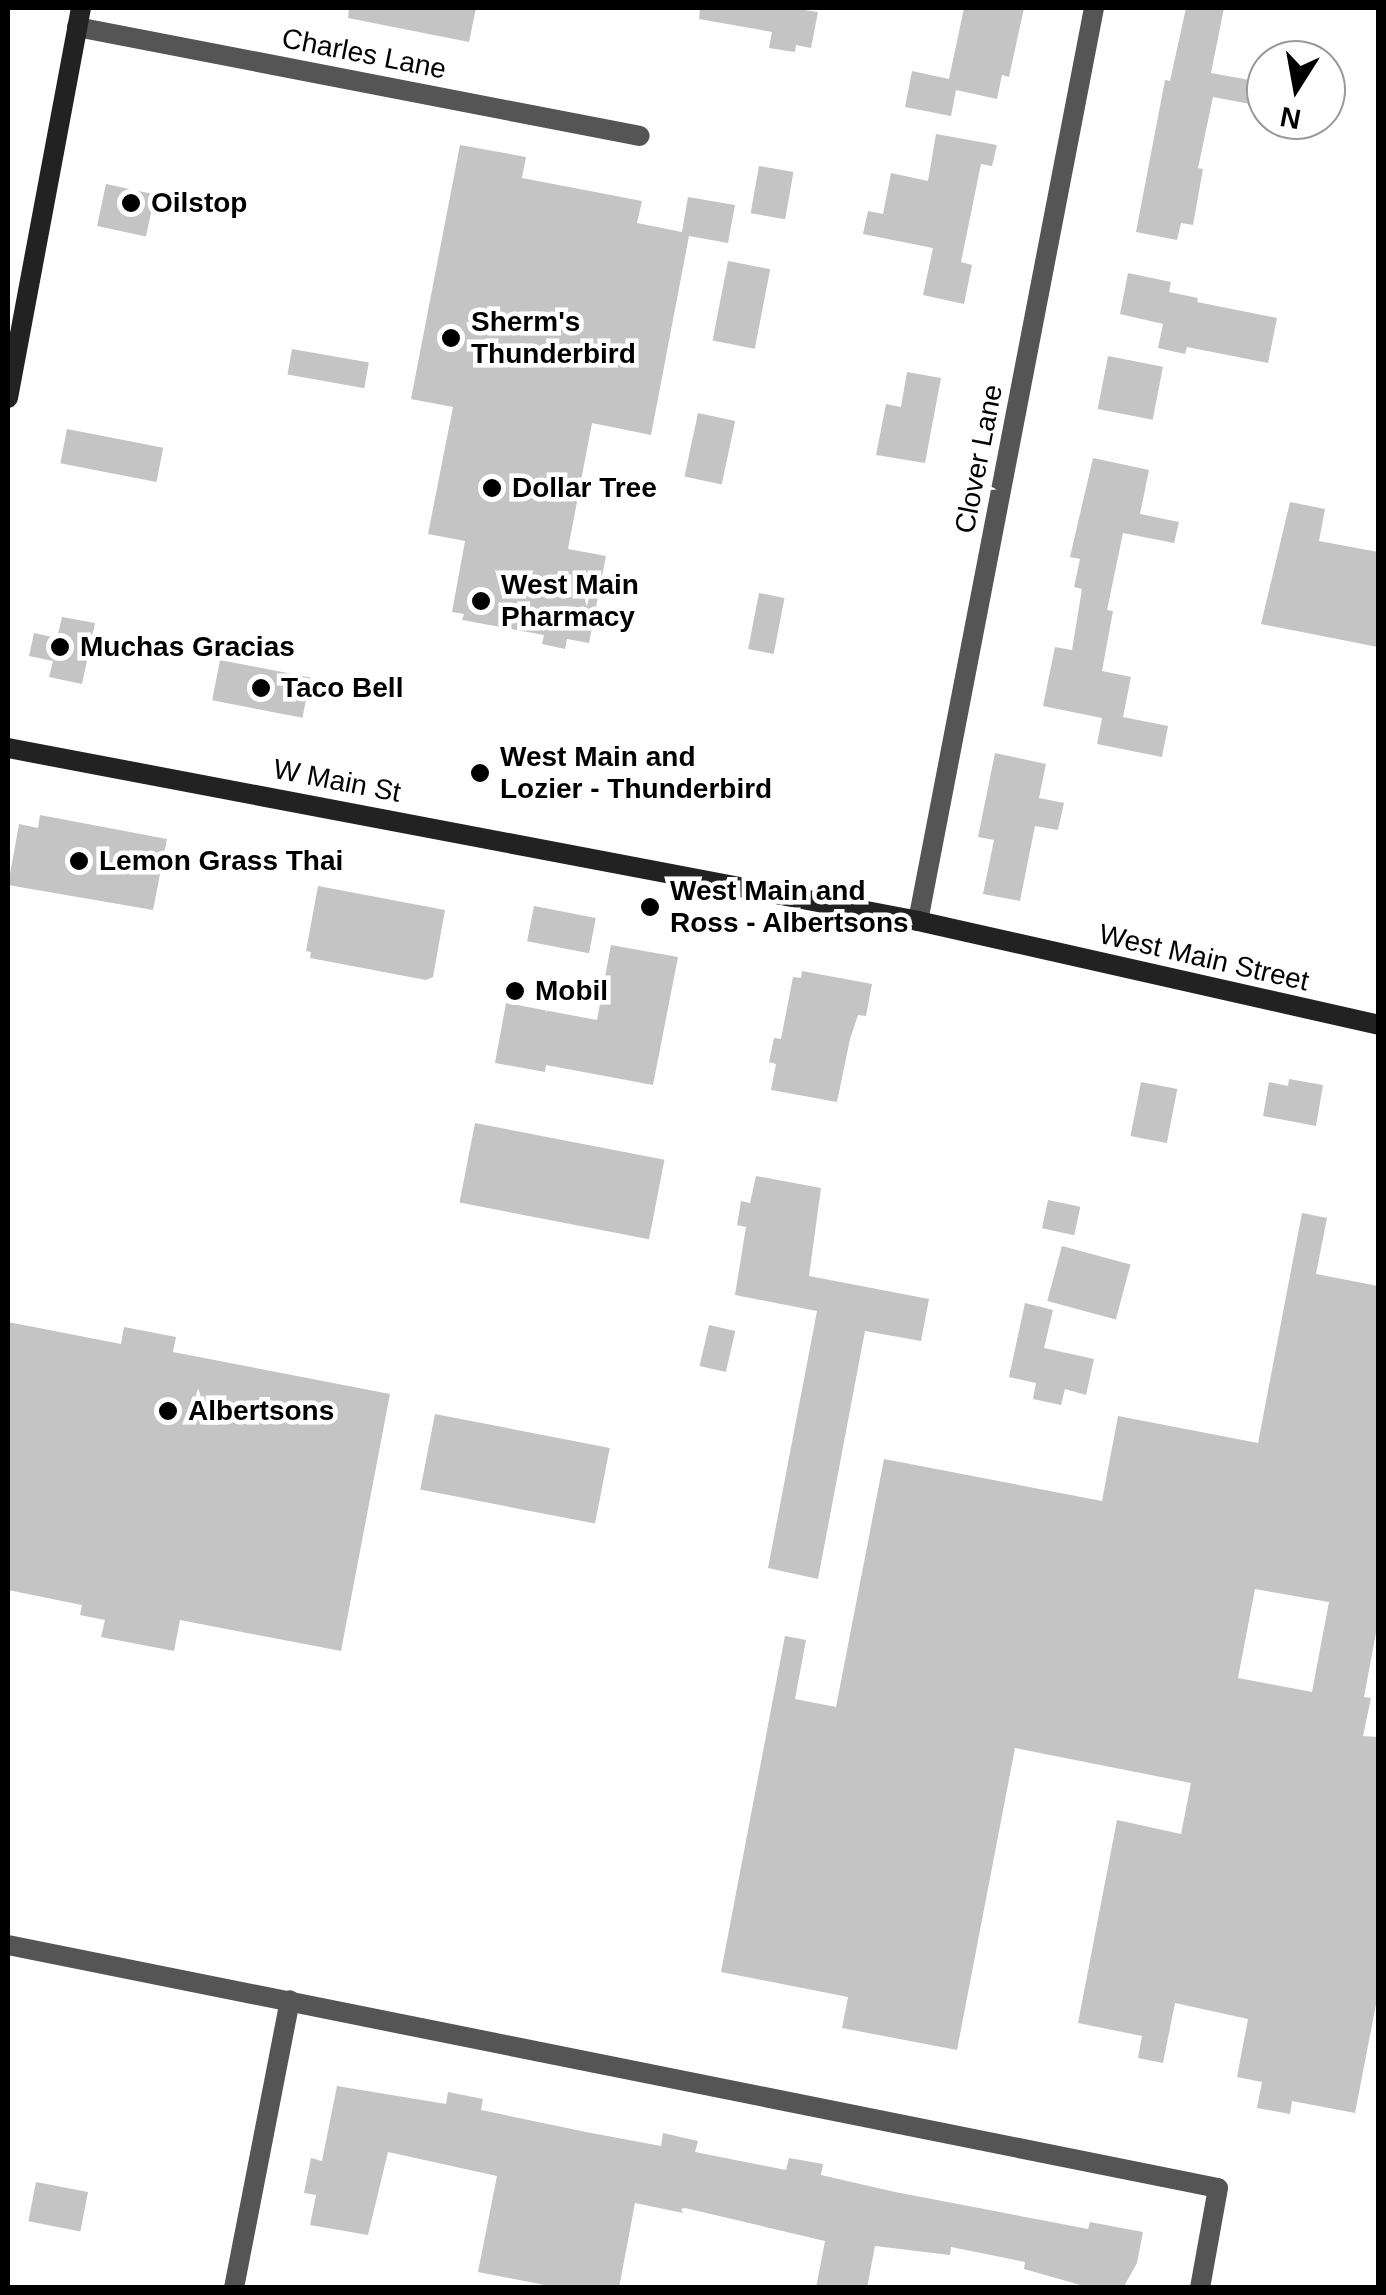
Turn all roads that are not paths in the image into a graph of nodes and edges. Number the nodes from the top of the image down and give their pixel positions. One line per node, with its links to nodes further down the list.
1 (1094, 8): 6 (street, Clover Lane)
2 (79, 17): 3 (street, Charles Lane); 4 (main road)
3 (640, 136)
4 (8, 398)
5 (8, 748): 6 (main road, W Main St)
6 (918, 921): 7 (main road, West Main Street)
7 (1378, 1025)
8 (8, 1945): 9 (street)
9 (290, 2000): 10 (street); 11 (street)
10 (234, 2288)
11 (1200, 2288)

